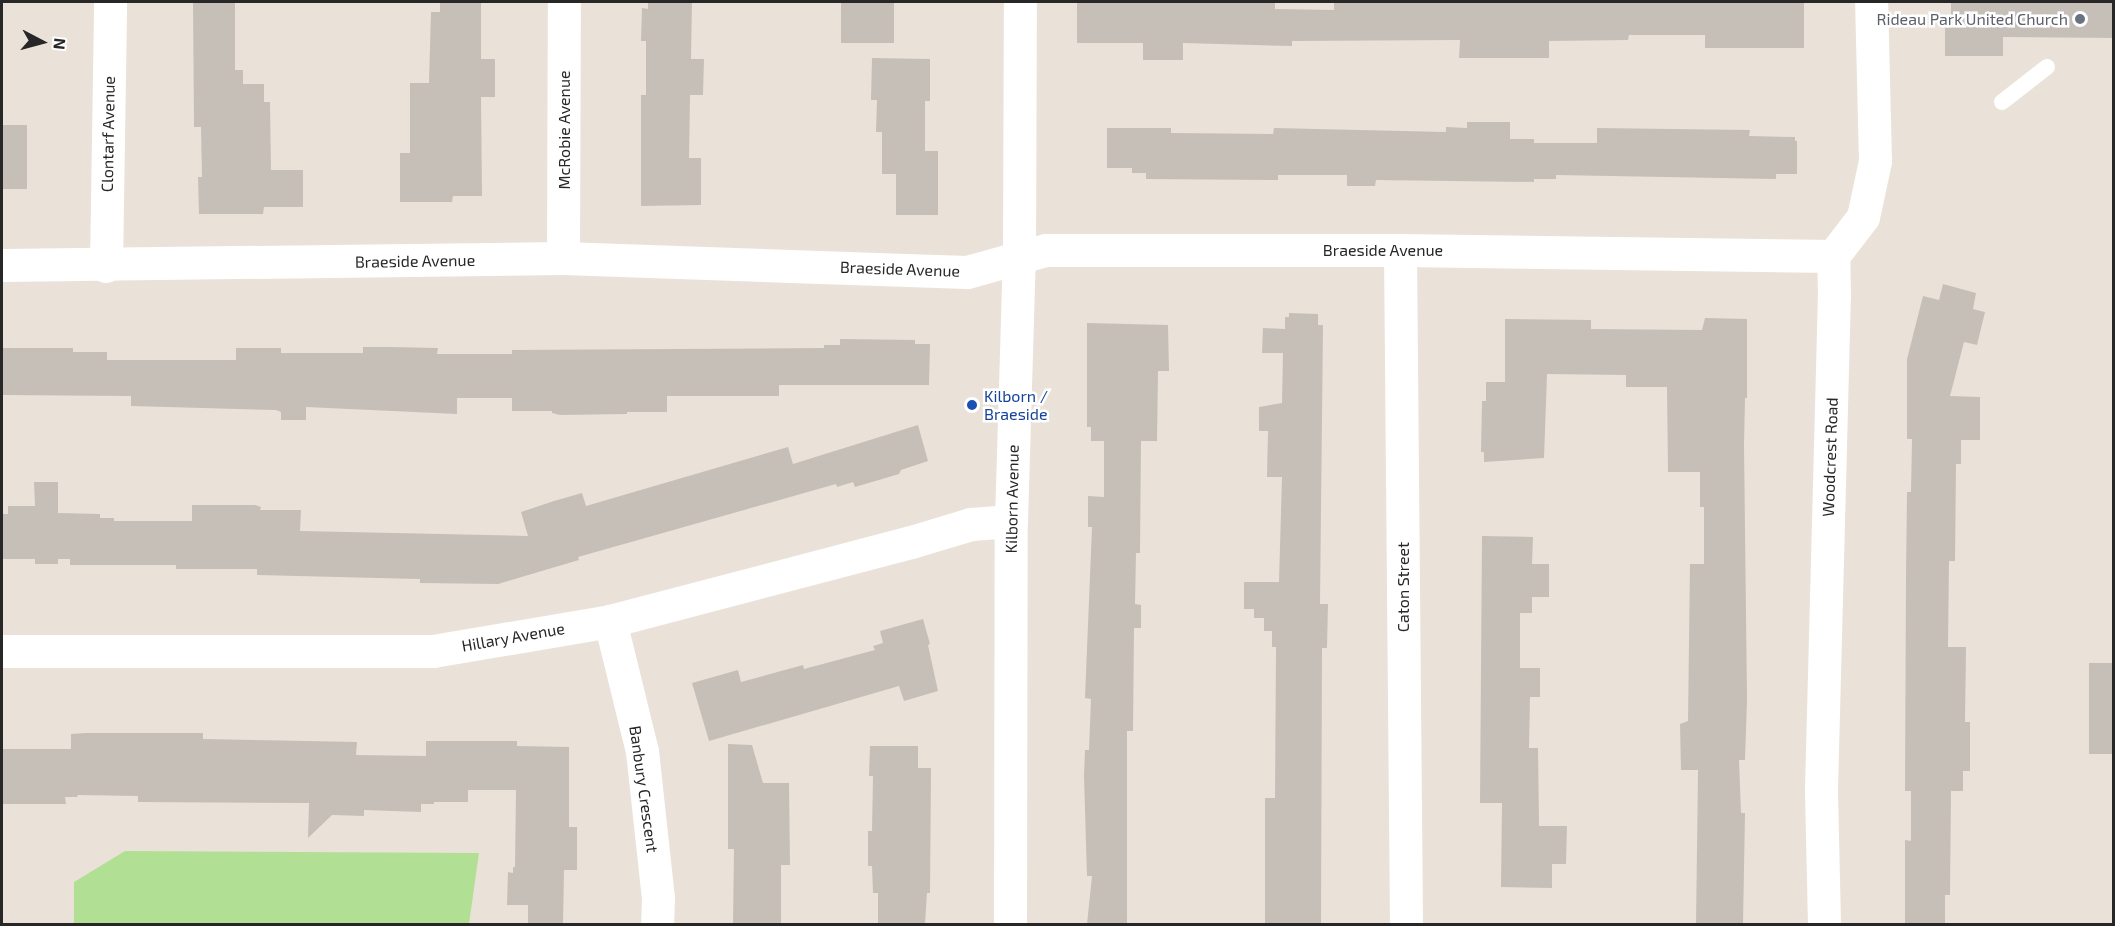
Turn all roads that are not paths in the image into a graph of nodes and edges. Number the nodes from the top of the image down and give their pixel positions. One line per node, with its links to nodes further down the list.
1 (110, 2): 12 (street, Clontarf Avenue)
2 (564, 2): 10 (street, McRobie Avenue)
3 (1020, 2): 9 (street, Kilborn Avenue)
4 (1870, 2): 8 (street)
5 (2047, 67): 6 (lane)
6 (2002, 102)
7 (1401, 250): 8 (street, Braeside Avenue); 9 (street, Braeside Avenue); 18 (street, Caton Street)
8 (1833, 256): 19 (street, Woodcrest Road)
9 (1019, 257): 10 (street, Braeside Avenue); 13 (street, Kilborn Avenue)
10 (563, 258): 12 (street, Braeside Avenue)
11 (2, 265): 12 (street, Braeside Avenue)
12 (106, 266)
13 (1011, 521): 14 (street, Hillary Avenue); 17 (street, Kilborn Avenue)
14 (610, 621): 15 (street, Hillary Avenue); 16 (street, Banbury Crescent)
15 (2, 651)
16 (657, 924)
17 (1010, 924)
18 (1406, 924)
19 (1824, 924)

